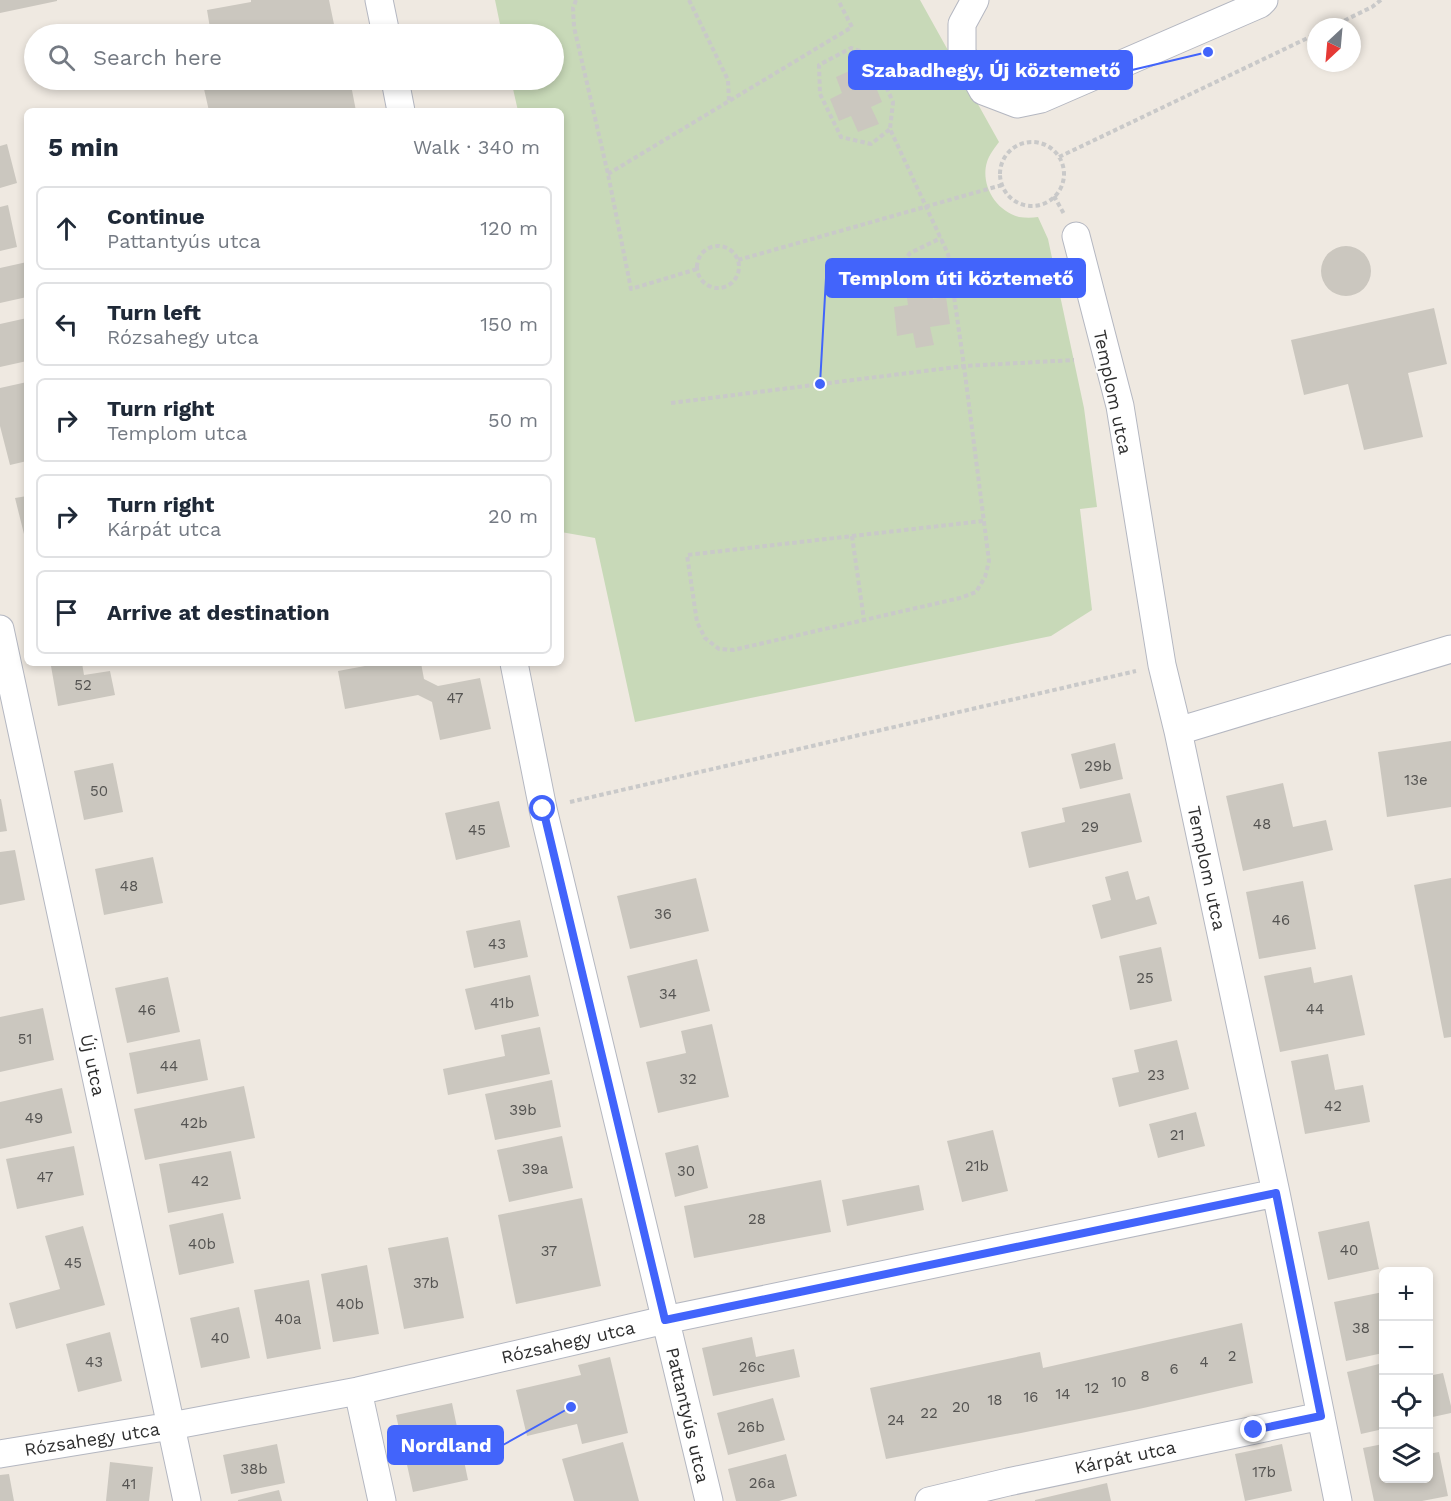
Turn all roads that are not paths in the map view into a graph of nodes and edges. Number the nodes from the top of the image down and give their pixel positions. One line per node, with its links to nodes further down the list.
1 (379, 0): 4 (street)
2 (975, 0): 3 (street)
3 (1264, 0)
4 (384, 24)
5 (397, 90): 6 (street)
6 (400, 108)
7 (1076, 236): 11 (street, Templom utca)
8 (0, 629): 16 (street, Új utca)
9 (1451, 649): 11 (street)
10 (515, 666): 13 (street, Pattantyús utca)
11 (1178, 731): 12 (street, Templom utca)
12 (1276, 1193): 13 (street, Rózsahegy utca); 15 (street, Templom utca)
13 (665, 1320): 14 (street, Rózsahegy utca); 21 (street, Pattantyús utca)
14 (358, 1391): 16 (street, Rózsahegy utca); 20 (street)
15 (1321, 1416): 18 (street, Kárpát utca); 23 (street, Templom utca)
16 (171, 1426): 17 (street, Rózsahegy utca); 19 (street, Új utca)
17 (0, 1454)
18 (1010, 1492): 22 (street, Kárpát utca)
19 (187, 1501)
20 (382, 1501)
21 (709, 1501)
22 (929, 1501)
23 (1338, 1501)

